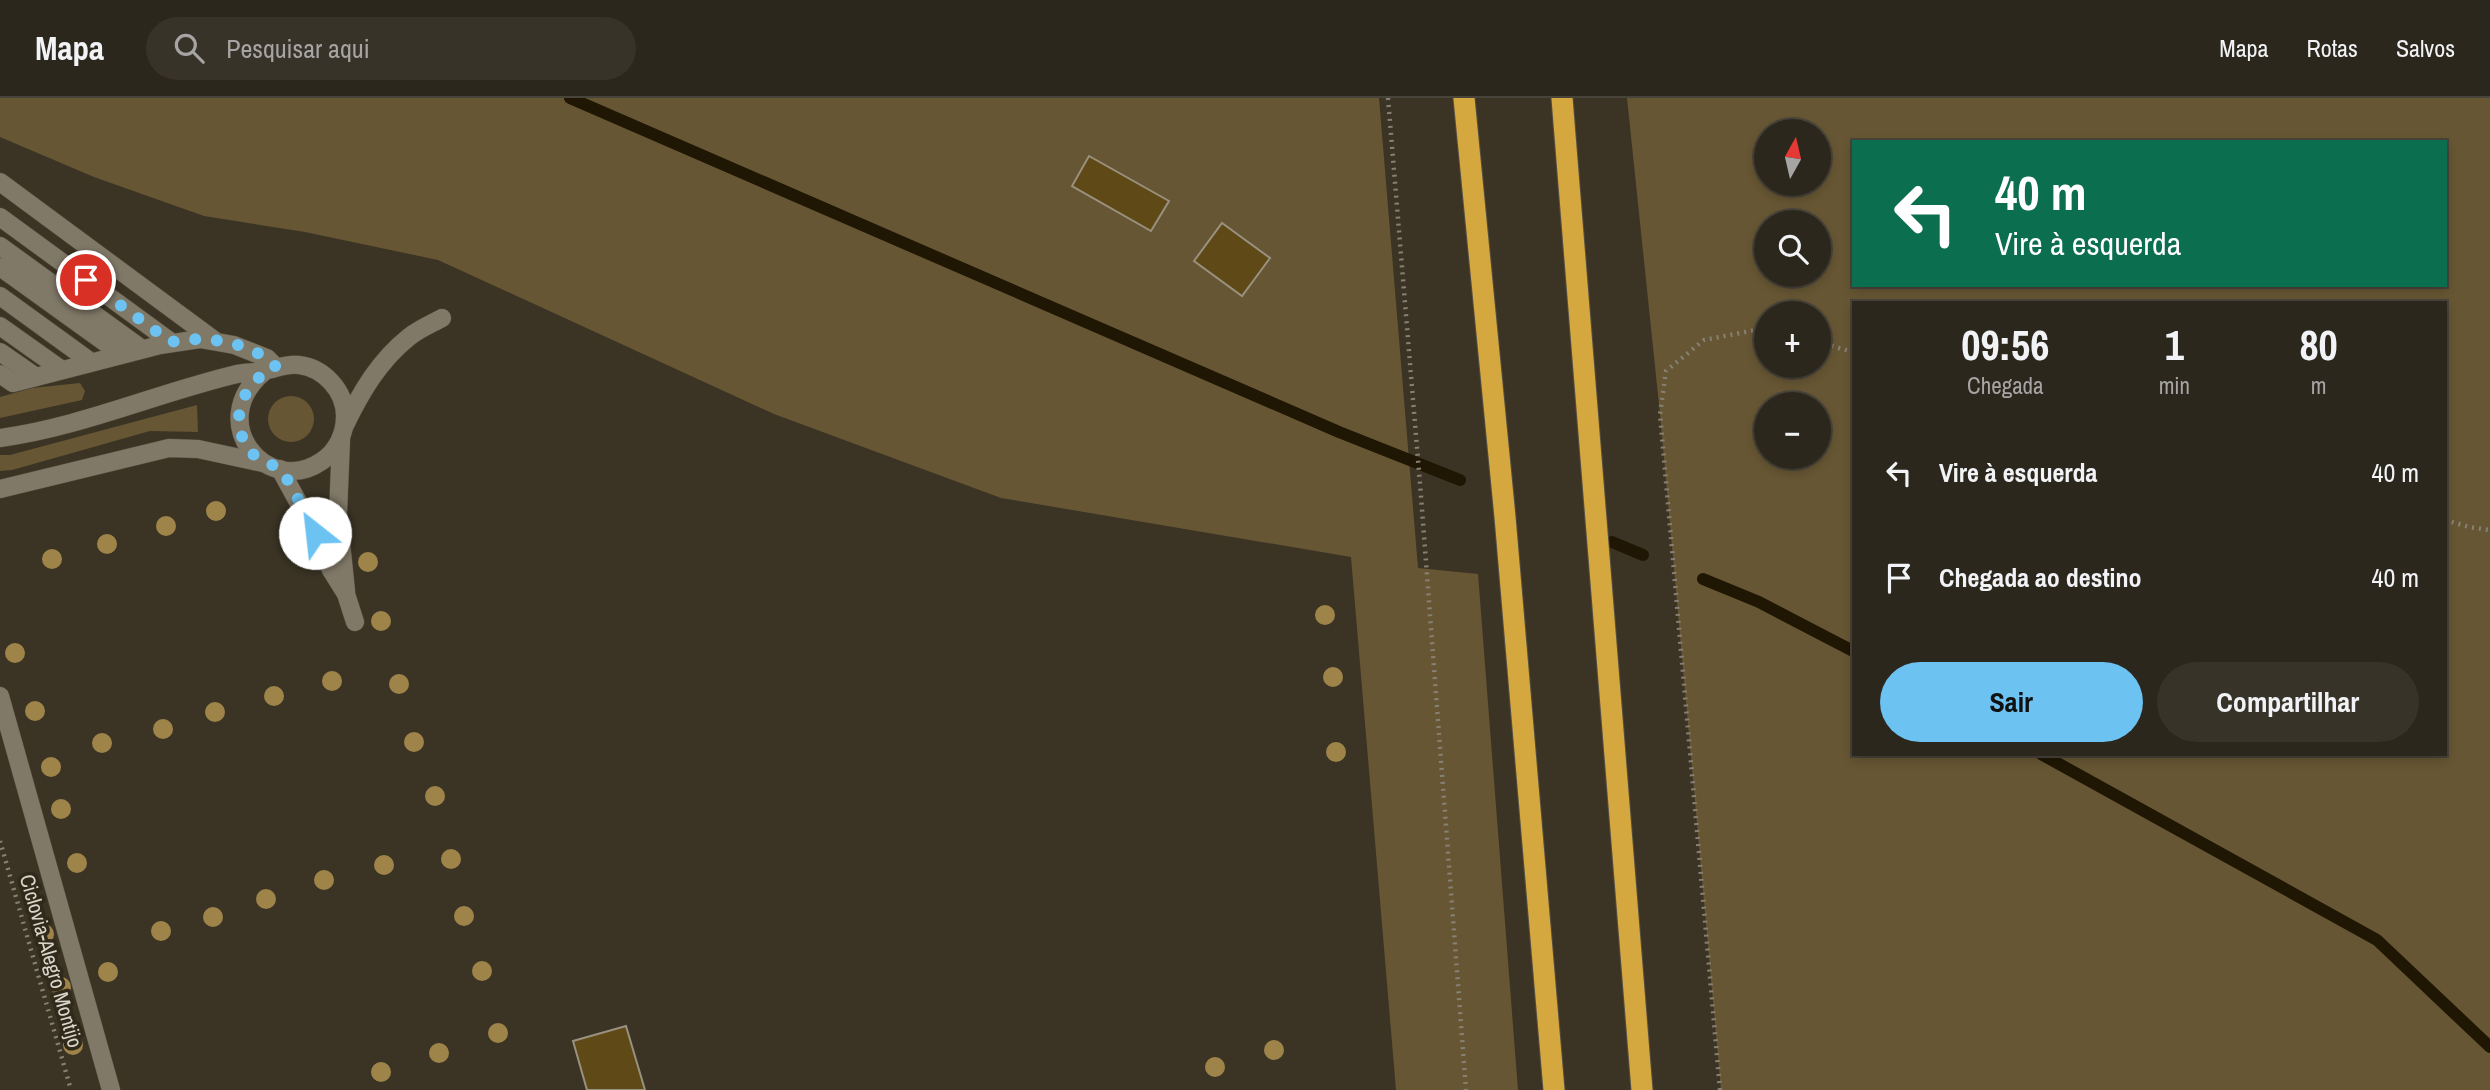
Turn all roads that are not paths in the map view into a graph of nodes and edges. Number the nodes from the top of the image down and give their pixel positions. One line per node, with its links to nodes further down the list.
1 (1464, 98): 28 (highway)
2 (1562, 98): 29 (highway)
3 (0, 182): 10 (lane)
4 (0, 217): 11 (lane)
5 (0, 246): 12 (lane)
6 (0, 267): 14 (lane)
7 (0, 296): 15 (lane)
8 (442, 318): 20 (lane)
9 (0, 326): 17 (lane)
10 (214, 340): 11 (lane); 16 (lane)
11 (171, 342): 12 (lane)
12 (142, 349): 14 (lane)
13 (0, 352): 18 (lane)
14 (121, 354): 15 (lane)
15 (92, 362): 17 (lane)
16 (270, 369): 20 (lane); 21 (lane); 22 (lane)
17 (62, 370): 18 (lane)
18 (36, 377): 19 (lane)
19 (4, 382)
20 (343, 432): 22 (lane); 24 (lane)
21 (0, 438)
22 (274, 467): 23 (lane); 24 (lane)
23 (0, 489)
24 (346, 594): 25 (lane)
25 (355, 622)
26 (0, 696): 27 (lane)
27 (111, 1090)
28 (1554, 1090)
29 (1642, 1090)

